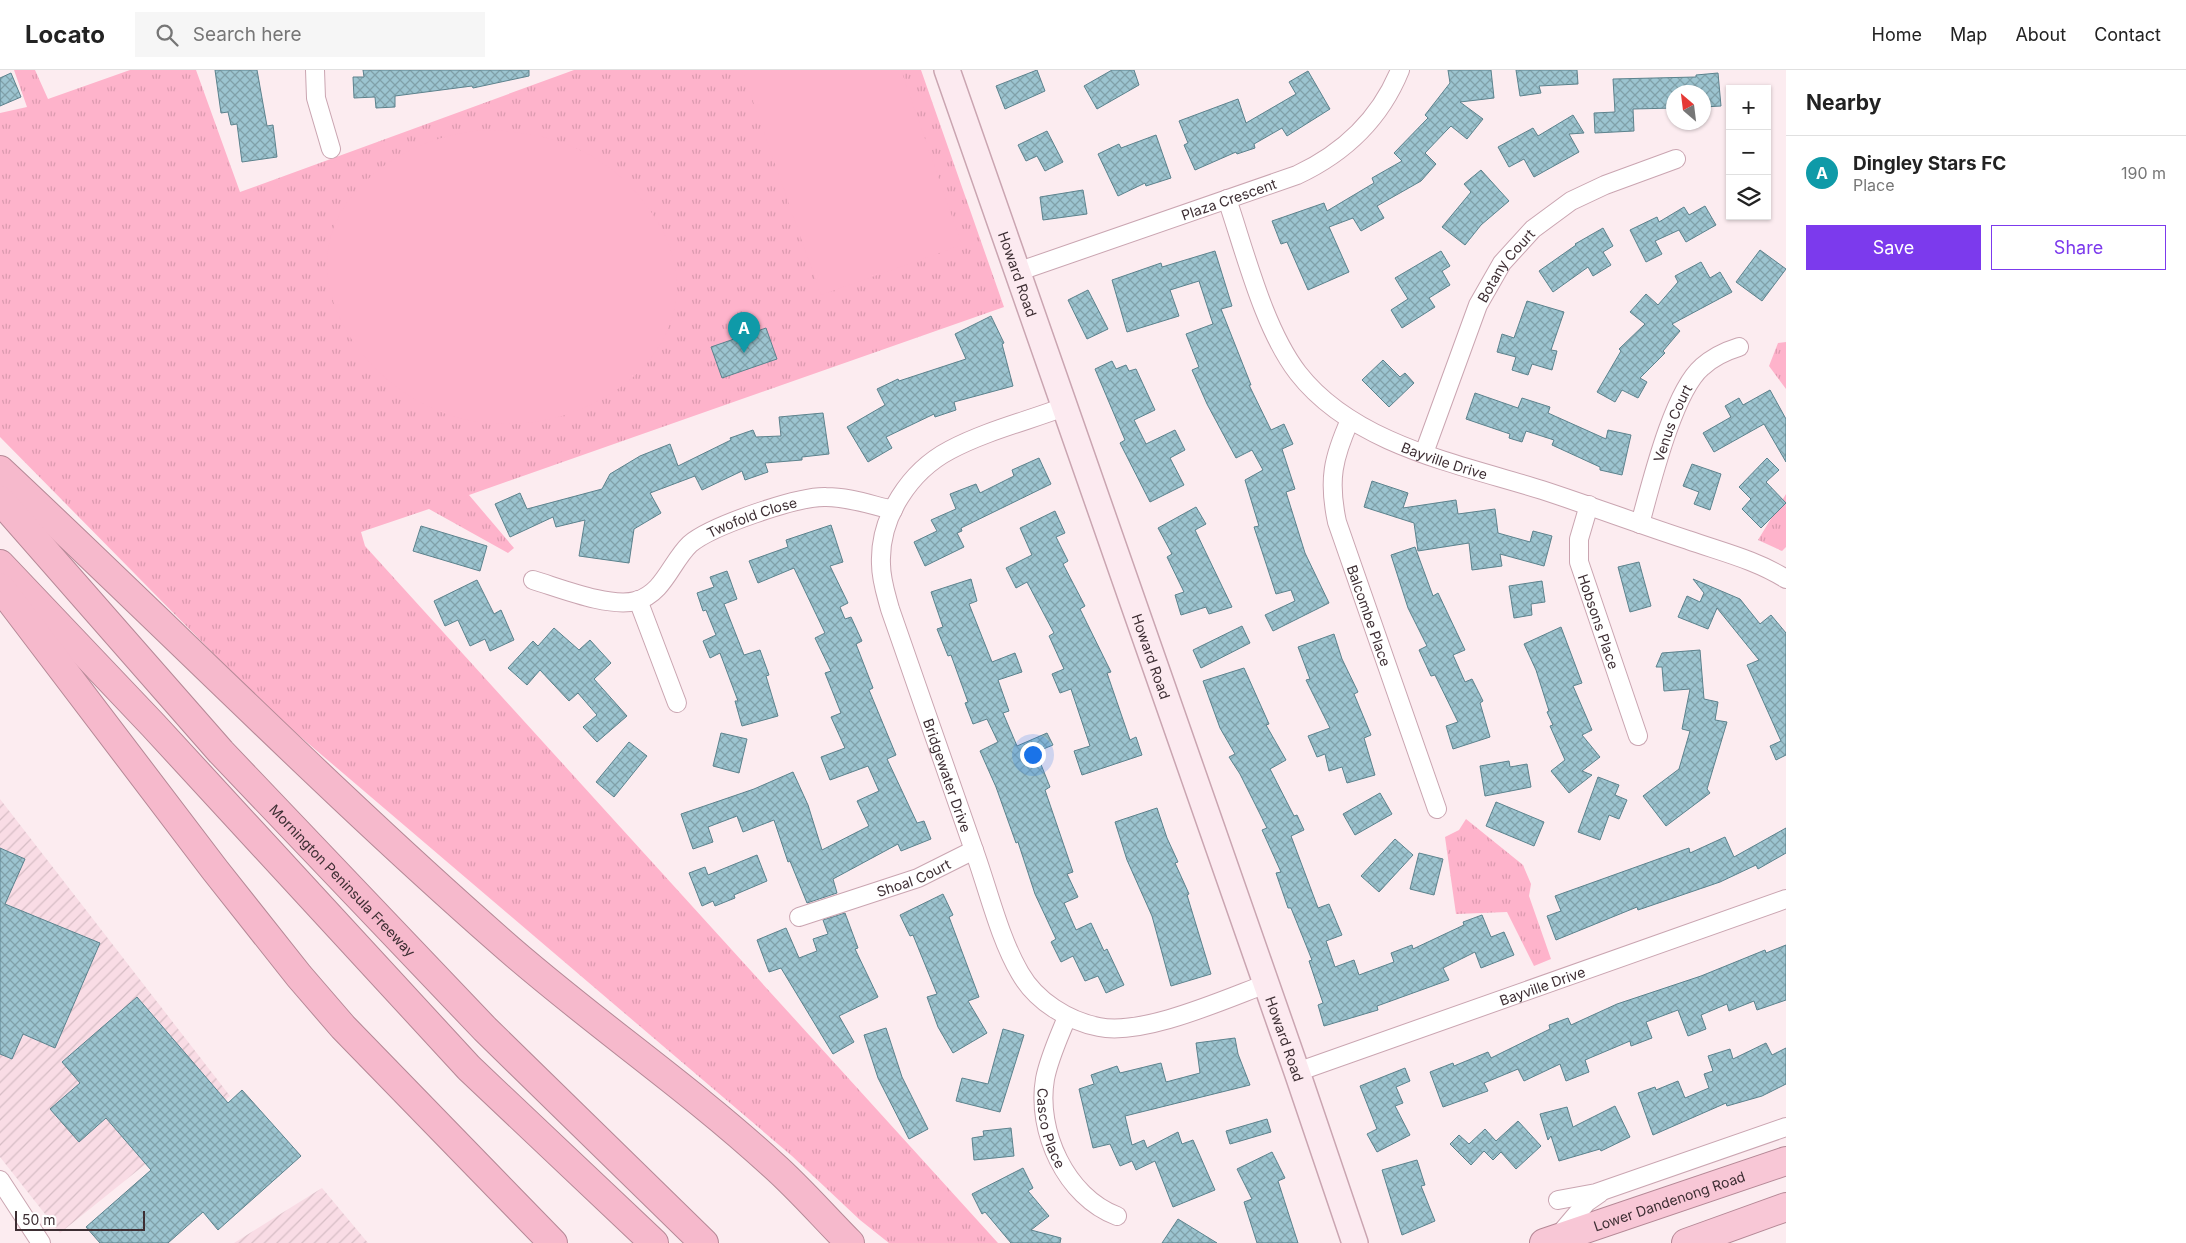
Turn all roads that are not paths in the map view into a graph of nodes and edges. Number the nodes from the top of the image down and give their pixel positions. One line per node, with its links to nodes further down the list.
1 (315, 70): 4 (street)
2 (947, 70): 7 (main road, Howard Road)
3 (1400, 70): 6 (street, Plaza Crescent)
4 (332, 148)
5 (1676, 159): 11 (street, Botany Court)
6 (1227, 199): 7 (street, Plaza Crescent); 10 (street, Bayville Drive)
7 (1018, 272): 9 (main road, Howard Road)
8 (1739, 347): 16 (street, Venus Court)
9 (1064, 407): 15 (street, Bridgewater Drive); 28 (main road, Howard Road)
10 (1350, 420): 11 (street, Bayville Drive); 24 (street, Balcombe Place)
11 (1424, 453): 14 (street, Bayville Drive)
12 (0, 470): 34 (highway)
13 (0, 500): 43 (highway, Mornington Peninsula Freeway)
14 (1589, 505): 16 (street, Bayville Drive); 23 (street, Hobsons Place)
15 (893, 510): 21 (street, Twofold Close); 25 (street, Bridgewater Drive)
16 (1640, 524): 19 (street, Bayville Drive)
17 (0, 564): 42 (highway)
18 (533, 580): 21 (street)
19 (1786, 580)
20 (0, 586): 41 (highway)
21 (638, 600): 22 (street)
22 (676, 703)
23 (1638, 736)
24 (1437, 809)
25 (974, 850): 27 (street, Shoal Court); 29 (street, Bridgewater Drive)
26 (1786, 899): 30 (street, Bayville Drive)
27 (799, 917)
28 (1266, 984): 29 (street, Bridgewater Drive); 30 (main road, Howard Road)
29 (1066, 1017): 38 (street, Casco Place)
30 (1297, 1072): 46 (main road, Howard Road)
31 (1786, 1127): 35 (street, Lower Dandenong Road)
32 (1786, 1161): 39 (highway, Lower Dandenong Road)
33 (0, 1180): 40 (street)
34 (797, 1189): 44 (highway); 45 (highway)
35 (1603, 1191): 36 (street, Lower Dandenong Road); 39 (street, Lower Dandenong Road)
36 (1558, 1200)
37 (1786, 1207): 47 (highway)
38 (1117, 1216)
39 (1548, 1242)
40 (41, 1243)
41 (553, 1243)
42 (654, 1243)
43 (704, 1243)
44 (850, 1243)
45 (867, 1243)
46 (1354, 1243)
47 (1686, 1243)

